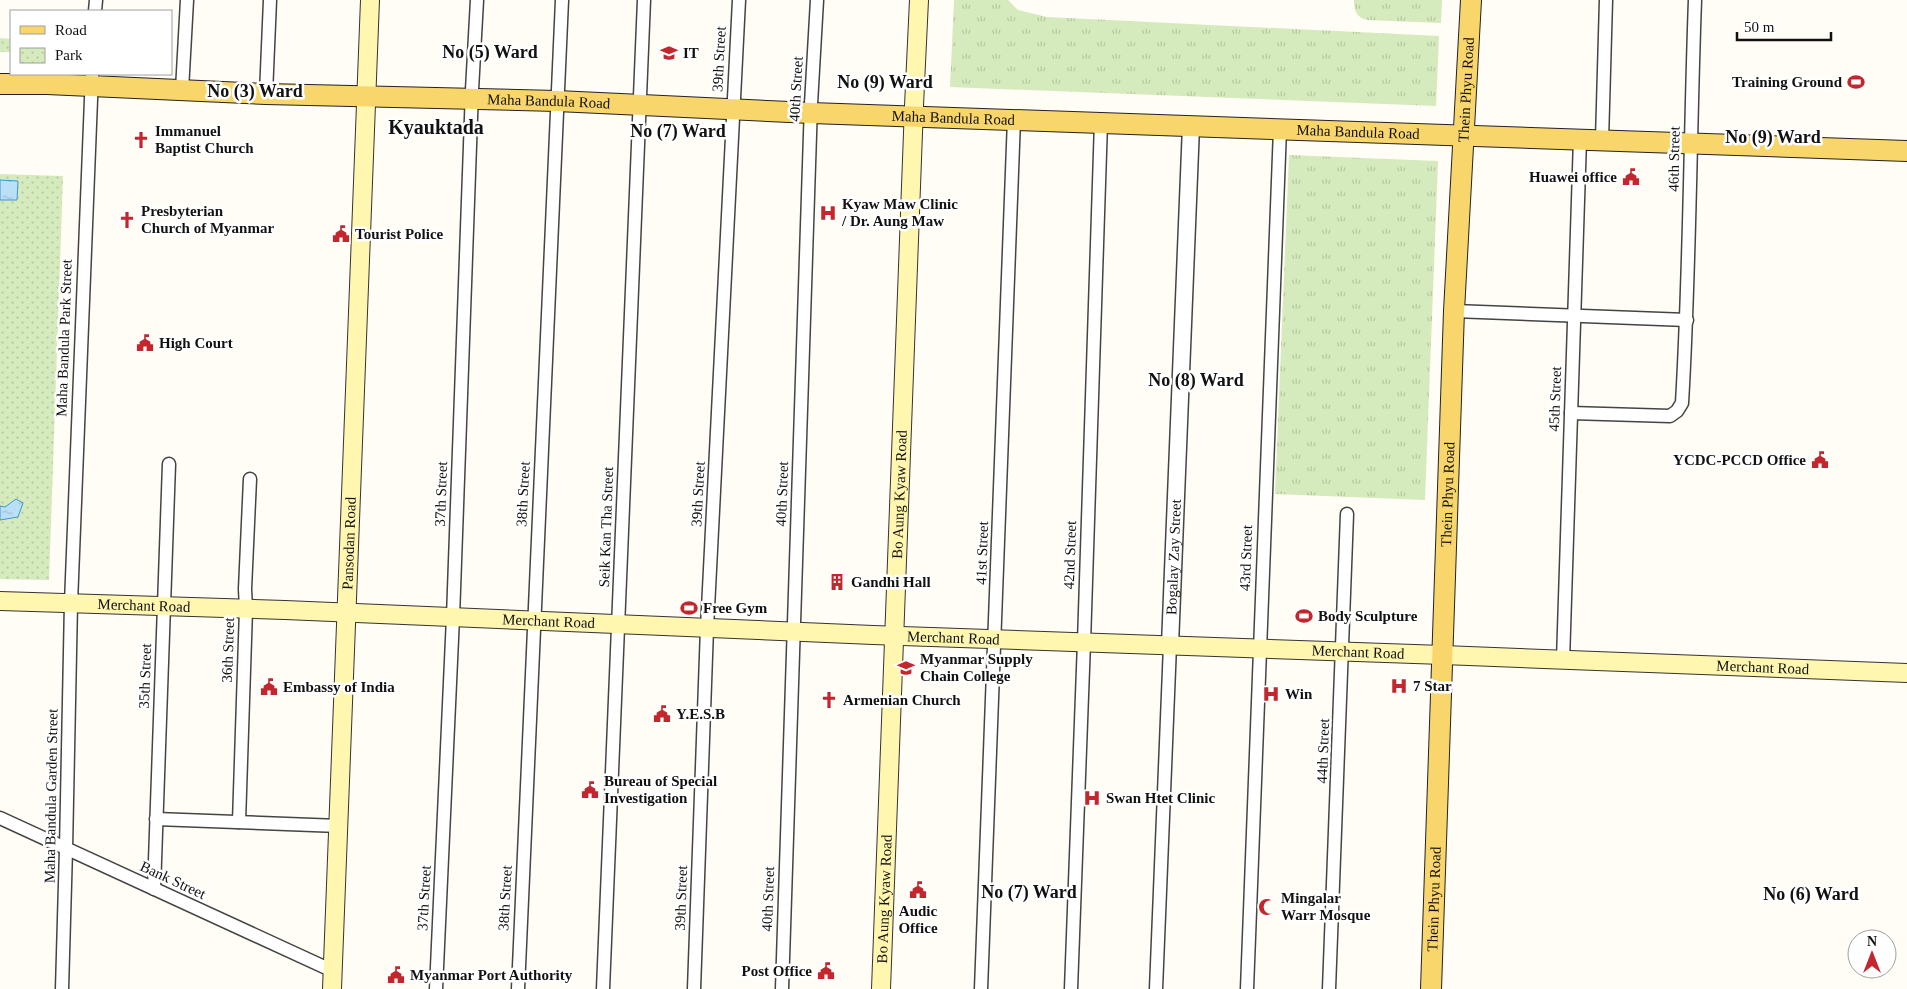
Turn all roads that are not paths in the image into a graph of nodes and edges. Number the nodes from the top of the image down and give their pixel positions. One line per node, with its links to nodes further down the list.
1 (187, 0): 15 (street)
2 (270, 0): 16 (street)
3 (370, 0): 19 (main road, Pansodan Road)
4 (477, 0): 17 (street, 37th Street)
5 (562, 0): 18 (street, 38th Street)
6 (644, 0): 20 (street, Seik Kan Tha Street)
7 (739, 0): 21 (street, 39th Street)
8 (818, 0): 22 (street, 40th Street)
9 (919, 0): 23 (main road, Bo Aung Kyaw Road)
10 (1471, 0): 28 (main road, Thein Phyu Road)
11 (1606, 0): 29 (street)
12 (1695, 0): 31 (street, 46th Street)
13 (91, 80): 14 (main road, Maha Bandula Road); 15 (main road, Maha Bandula Road); 41 (street, Maha Bandula Park Street)
14 (0, 84)
15 (183, 86): 16 (main road, Maha Bandula Road)
16 (266, 90): 19 (main road, Maha Bandula Road)
17 (472, 95): 18 (main road, Maha Bandula Road); 19 (main road, Maha Bandula Road); 45 (street, 37th Street)
18 (557, 97): 20 (main road, Maha Bandula Road); 46 (street, 38th Street)
19 (366, 98): 44 (main road, Pansodan Road)
20 (639, 101): 21 (main road, Maha Bandula Road); 47 (street, Seik Kan Tha Street)
21 (734, 105): 22 (main road, Maha Bandula Road); 48 (street, 39th Street)
22 (811, 108): 23 (main road, Maha Bandula Road); 49 (street, 40th Street)
23 (914, 116): 24 (main road, Maha Bandula Road); 50 (main road, Bo Aung Kyaw Road)
24 (1014, 119): 25 (main road, Maha Bandula Road); 51 (street, 41st Street)
25 (1100, 122): 26 (main road, Maha Bandula Road); 52 (street, 42nd Street)
26 (1192, 126): 27 (main road, Maha Bandula Road); 53 (street, Bogalay Zay Street)
27 (1280, 129): 28 (main road, Maha Bandula Road); 54 (street, 43rd Street)
28 (1464, 135): 30 (main road, Maha Bandula Road); 33 (main road, Thein Phyu Road)
29 (1601, 135): 30 (main road, Maha Bandula Road); 31 (main road, Maha Bandula Road)
30 (1580, 139): 34 (street, 45th Street)
31 (1690, 139): 32 (main road, Maha Bandula Road); 35 (street, 46th Street)
32 (1907, 151)
33 (1454, 311): 34 (street); 56 (main road, Thein Phyu Road)
34 (1574, 315): 35 (street); 36 (street, 45th Street)
35 (1687, 320): 36 (street, 46th Street)
36 (1571, 413): 57 (street, 45th Street)
37 (169, 464): 42 (street, 35th Street)
38 (250, 479): 43 (street, 36th Street)
39 (1348, 514): 55 (street, 44th Street)
40 (0, 601): 41 (main road, Merchant Road)
41 (71, 603): 42 (main road, Merchant Road); 63 (street, Maha Bandula Garden Street)
42 (164, 606): 43 (main road, Merchant Road); 60 (street, 35th Street)
43 (246, 609): 44 (main road, Merchant Road); 61 (street, 36th Street)
44 (346, 613): 45 (main road, Merchant Road); 62 (main road, Pansodan Road)
45 (453, 617): 46 (main road, Merchant Road); 68 (street, 37th Street)
46 (534, 620): 47 (main road, Merchant Road); 69 (street, 38th Street)
47 (619, 624): 48 (main road, Merchant Road); 70 (street, Seik Kan Tha Street)
48 (707, 628): 49 (main road, Merchant Road); 71 (street, 39th Street)
49 (794, 632): 50 (main road, Merchant Road); 72 (street, 40th Street)
50 (894, 636): 51 (main road, Merchant Road); 73 (main road, Bo Aung Kyaw Road)
51 (995, 639): 52 (main road, Merchant Road); 74 (street, 41st Street)
52 (1084, 642): 53 (main road, Merchant Road); 75 (street, 42nd Street)
53 (1170, 645): 54 (main road, Merchant Road); 76 (street, Bogalay Zay Street)
54 (1259, 648): 55 (main road, Merchant Road); 77 (street, 43rd Street)
55 (1343, 651): 56 (main road, Merchant Road); 78 (street, 44th Street)
56 (1443, 654): 57 (main road, Merchant Road); 79 (main road, Thein Phyu Road)
57 (1563, 660): 58 (main road, Merchant Road)
58 (1907, 673)
59 (0, 818): 63 (street, Bank Street)
60 (156, 819): 61 (street); 64 (street, 35th Street)
61 (239, 822): 62 (street)
62 (338, 826): 65 (main road, Pansodan Road)
63 (66, 849): 64 (street, Bank Street); 66 (street, Maha Bandula Garden Street)
64 (154, 889): 65 (street, Bank Street)
65 (333, 971): 67 (main road, Pansodan Road)
66 (62, 989)
67 (332, 989)
68 (436, 989)
69 (518, 989)
70 (603, 989)
71 (694, 989)
72 (782, 989)
73 (880, 989)
74 (981, 989)
75 (1071, 989)
76 (1156, 989)
77 (1247, 989)
78 (1329, 989)
79 (1430, 989)

